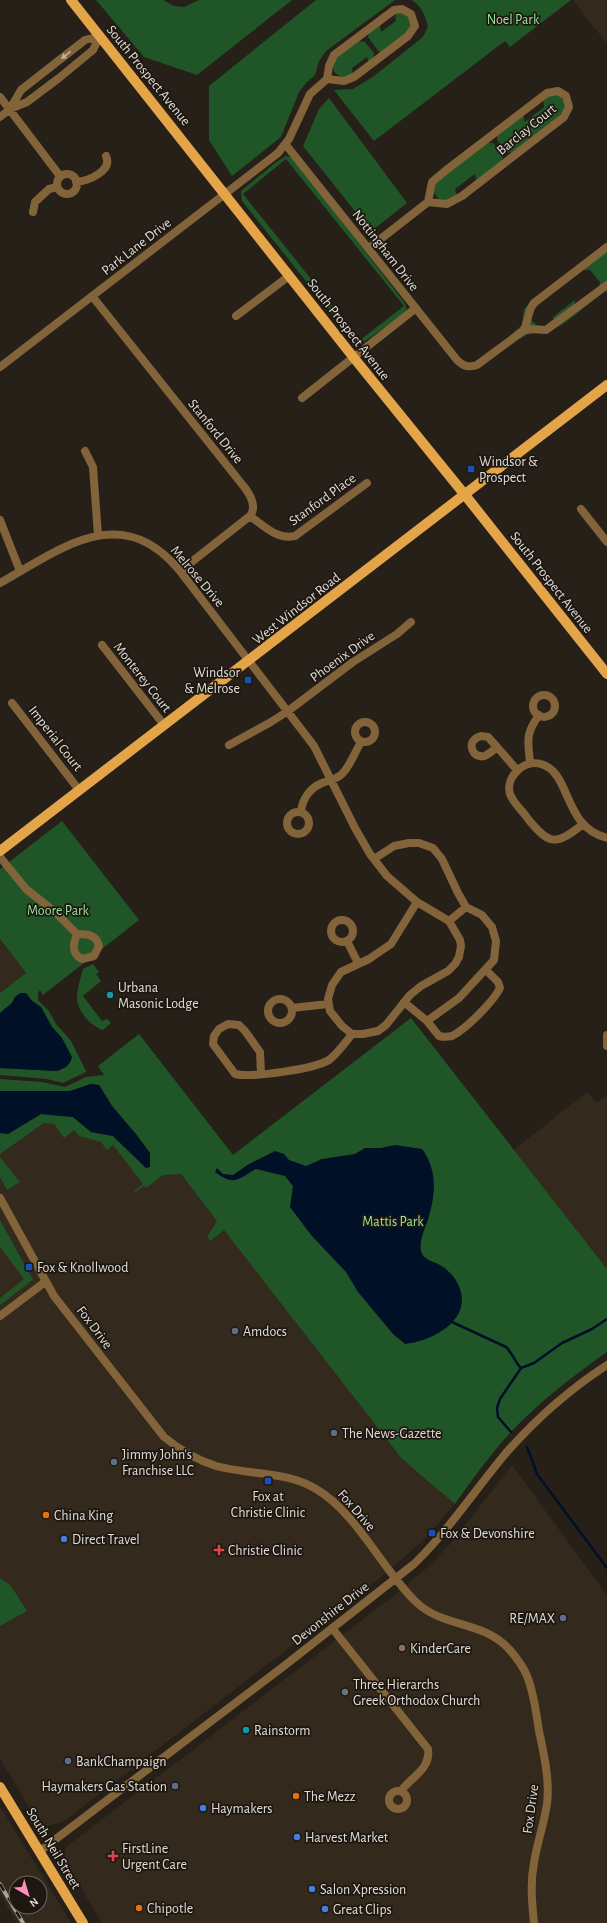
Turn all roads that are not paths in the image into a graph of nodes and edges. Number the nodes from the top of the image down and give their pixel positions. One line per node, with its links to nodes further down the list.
1 (71, 0): 2 (main road, South Prospect Avenue)
2 (100, 36): 3 (street, one-way to 3); 4 (street); 14 (main road, South Prospect Avenue)
3 (50, 68): 4 (street); 7 (street)
4 (59, 78): 7 (street)
5 (327, 79): 5 (street); 9 (street)
6 (0, 97): 7 (street)
7 (10, 109): 8 (street); 11 (street)
8 (0, 117)
9 (286, 145): 14 (street, Park Lane Drive); 18 (street, Nottingham Drive)
10 (106, 156): 12 (street)
11 (60, 176): 12 (street); 13 (street)
12 (76, 182): 13 (street)
13 (57, 187): 16 (street)
14 (226, 194): 19 (main road, South Prospect Avenue); 21 (street, Park Lane Drive)
15 (428, 202): 15 (street, Barclay Court); 18 (street)
16 (33, 212)
17 (607, 247): 24 (street)
18 (369, 248): 22 (street, Nottingham Drive)
19 (289, 276): 23 (street); 25 (main road, South Prospect Avenue)
20 (607, 285): 24 (street)
21 (92, 296): 26 (street, Park Lane Drive); 33 (street, Stanford Drive)
22 (416, 308): 24 (street, Nottingham Drive); 25 (street)
23 (236, 316)
24 (523, 330)
25 (354, 358): 28 (street); 31 (main road, South Prospect Avenue)
26 (0, 367)
27 (607, 385): 31 (main road, West Windsor Road)
28 (302, 398)
29 (86, 451): 35 (street)
30 (367, 483): 33 (street, Stanford Place)
31 (465, 495): 42 (main road, West Windsor Road); 43 (main road, South Prospect Avenue)
32 (581, 509): 36 (street)
33 (250, 516): 38 (street)
34 (0, 520): 37 (street)
35 (98, 535): 37 (street, Melrose Drive); 38 (street, Melrose Drive)
36 (607, 542)
37 (20, 571): 39 (street, Melrose Drive)
38 (180, 571): 42 (street, Melrose Drive)
39 (0, 582)
40 (411, 622): 45 (street, Phoenix Drive)
41 (102, 645): 47 (street, Monterey Court)
42 (250, 661): 45 (street); 47 (main road, West Windsor Road)
43 (607, 674)
44 (12, 703): 54 (street, Imperial Court)
45 (288, 711): 49 (street, Phoenix Drive); 53 (street)
46 (539, 715): 51 (street)
47 (164, 725): 54 (main road, West Windsor Road)
48 (360, 742): 53 (street)
49 (229, 745)
50 (497, 747): 52 (street)
51 (530, 763): 52 (street); 56 (street)
52 (518, 770): 56 (street)
53 (332, 780): 55 (street); 60 (street)
54 (79, 790): 58 (main road, West Windsor Road)
55 (302, 812)
56 (582, 825): 57 (street)
57 (607, 838)
58 (0, 851)
59 (0, 857): 64 (street)
60 (374, 859): 61 (street); 62 (street)
61 (417, 902): 63 (street); 66 (street)
62 (466, 907): 63 (street); 67 (street)
63 (449, 920): 68 (street)
64 (76, 934)
65 (348, 941): 66 (street)
66 (358, 963): 69 (street)
67 (486, 970): 71 (street); 71 (street)
68 (404, 1002): 71 (street); 72 (street)
69 (328, 1004): 70 (street); 72 (street)
70 (292, 1008)
71 (427, 1021)
72 (352, 1034): 75 (street)
73 (607, 1035): 74 (street)
74 (607, 1046)
75 (261, 1074): 75 (street)
76 (0, 1198): 77 (street, Fox Drive)
77 (45, 1282): 78 (street); 80 (street, Fox Drive)
78 (0, 1316)
79 (607, 1365): 80 (street, Devonshire Drive)
80 (396, 1578): 81 (street, Devonshire Drive); 86 (street, Fox Drive)
81 (332, 1628): 83 (street); 84 (street, Devonshire Drive)
82 (0, 1787): 84 (main road, South Neil Street)
83 (400, 1790)
84 (40, 1851): 85 (main road, South Neil Street)
85 (83, 1923)
86 (534, 1923)

